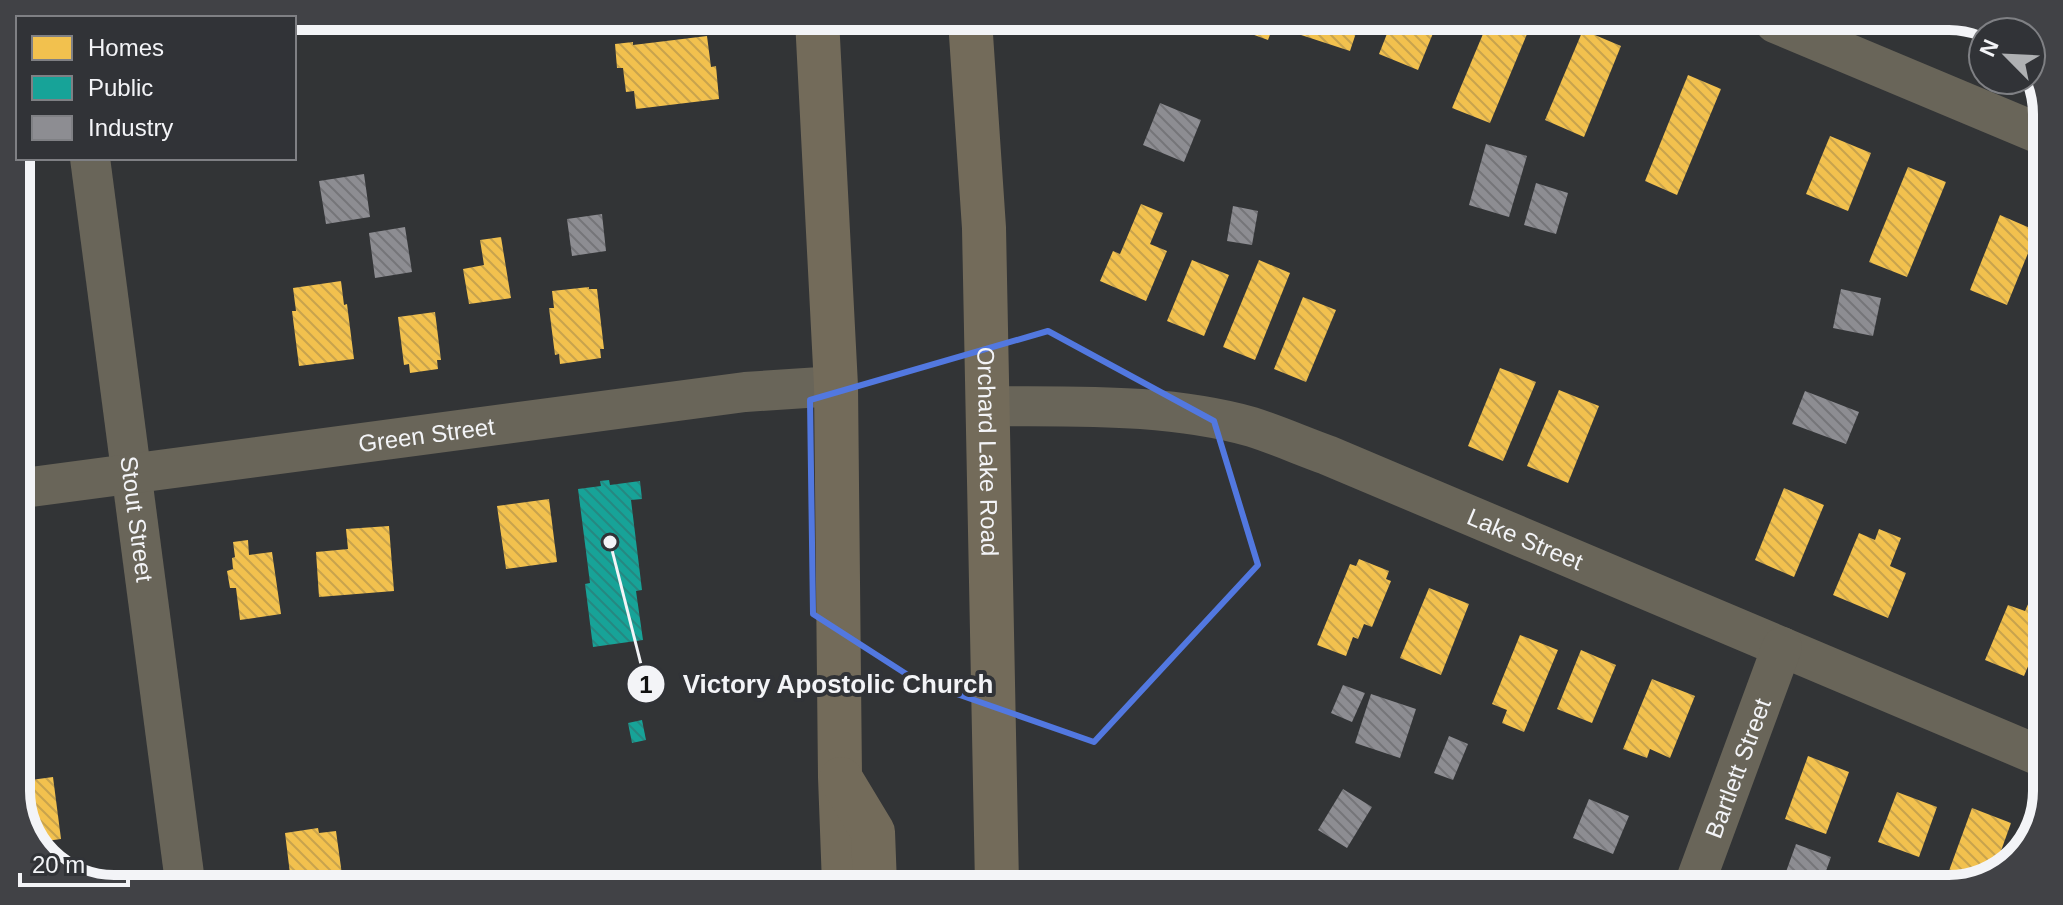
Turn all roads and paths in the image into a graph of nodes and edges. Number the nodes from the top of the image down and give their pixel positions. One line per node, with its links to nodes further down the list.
1 (818, 30): 9 (main road)
2 (940, 30): 8 (main road)
3 (971, 30): 8 (main road, Orchard Lake Road)
4 (1809, 30): 5 (street)
5 (1858, 40): 6 (street)
6 (2033, 130)
7 (90, 160): 11 (street, Stout Street)
8 (984, 228): 10 (main road, Orchard Lake Road)
9 (836, 386): 11 (street, Green Street); 15 (main road)
10 (989, 406): 13 (street, Lake Street); 19 (main road, Orchard Lake Road)
11 (132, 474): 12 (street, Green Street); 16 (street, Stout Street)
12 (30, 487)
13 (1782, 647): 14 (street, Lake Street); 20 (street, Bartlett Street)
14 (2033, 753)
15 (840, 777): 17 (main road); 18 (main road)
16 (184, 875)
17 (844, 875)
18 (875, 875)
19 (997, 875)
20 (1698, 875)

